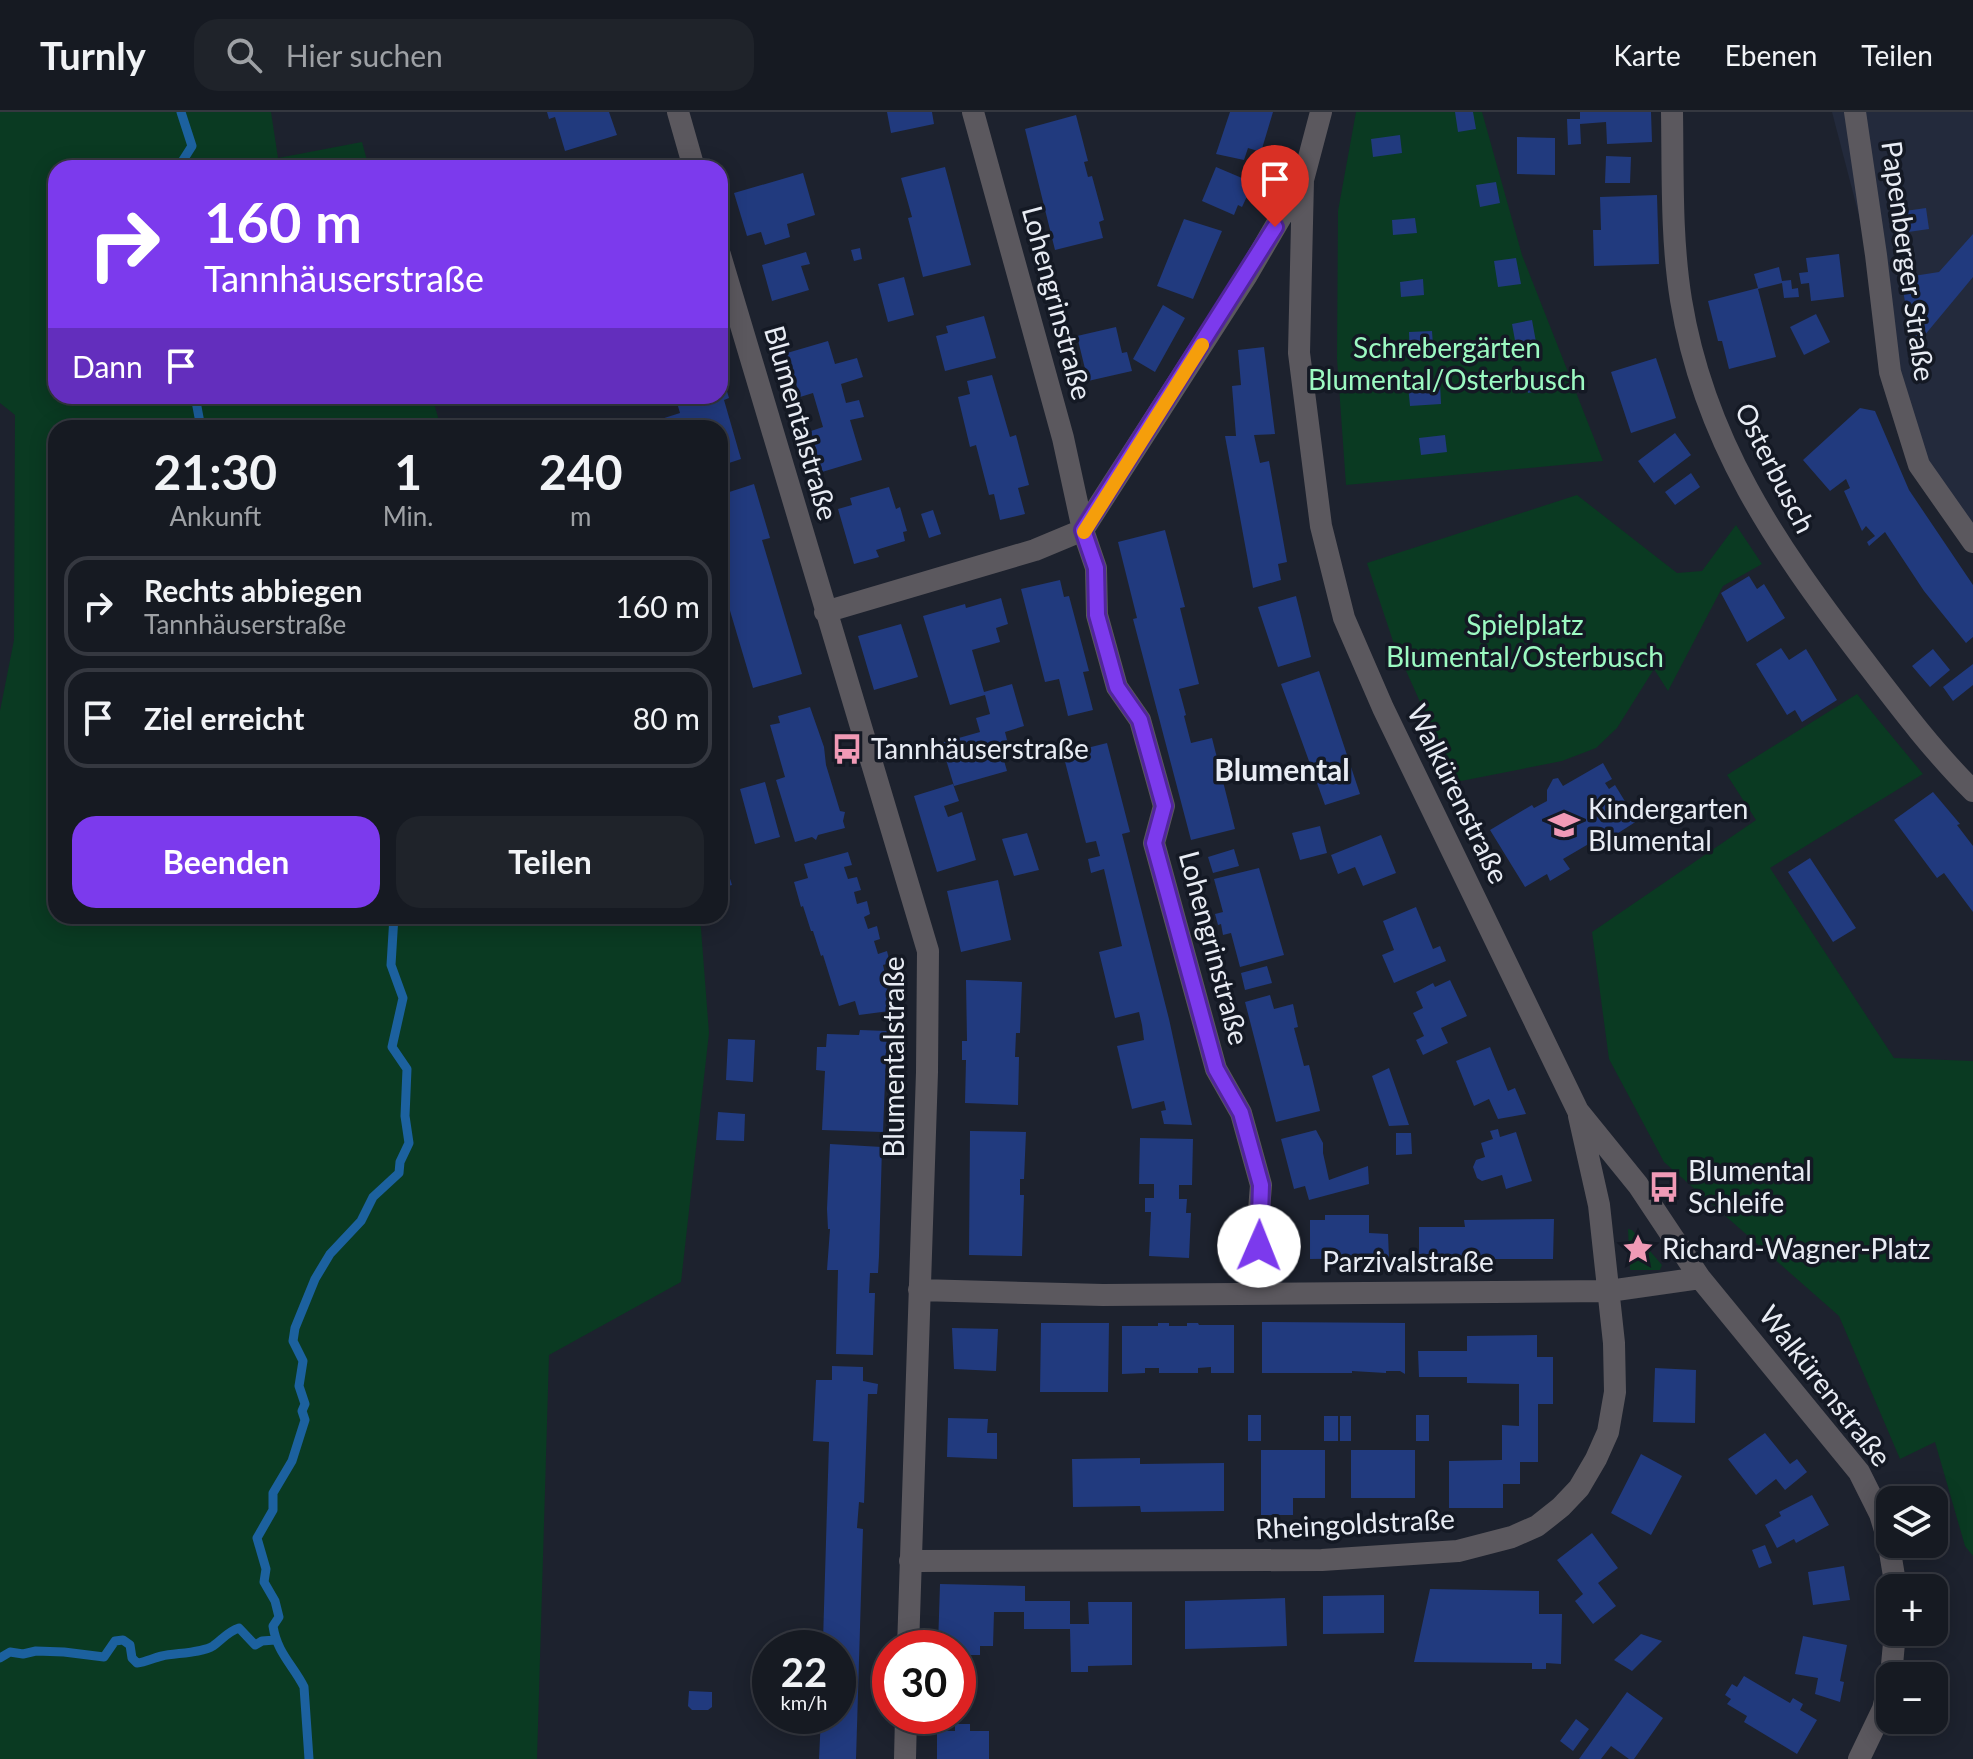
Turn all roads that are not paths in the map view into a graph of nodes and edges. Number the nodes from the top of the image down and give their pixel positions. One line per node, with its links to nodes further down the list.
1 (678, 112): 6 (street)
2 (973, 112): 9 (street, Lohengrinstraße)
3 (1321, 112): 7 (street, Walkürenstraße)
4 (1672, 112): 12 (street, Osterbusch)
5 (1855, 112): 10 (street, Papenberger Straße)
6 (692, 160)
7 (1303, 180): 9 (street); 13 (street, Walkürenstraße)
8 (728, 282): 11 (street, Blumentalstraße)
9 (1083, 530): 11 (street); 17 (street, Lohengrinstraße)
10 (1973, 542)
11 (825, 612): 15 (street, Blumentalstraße)
12 (1973, 791)
13 (1578, 1111): 14 (street, Walkürenstraße); 16 (street, Walkürenstraße)
14 (1700, 1278): 16 (street); 19 (street, Walkürenstraße)
15 (919, 1290): 17 (street, Parzivalstraße); 18 (street, Blumentalstraße)
16 (1609, 1291): 17 (street, Parzivalstraße); 18 (street, Rheingoldstraße)
17 (1262, 1293)
18 (910, 1561): 20 (street, Blumentalstraße)
19 (1894, 1574)
20 (908, 1630)
21 (1876, 1724): 24 (street)
22 (906, 1734): 23 (street)
23 (905, 1759)
24 (1859, 1759)

